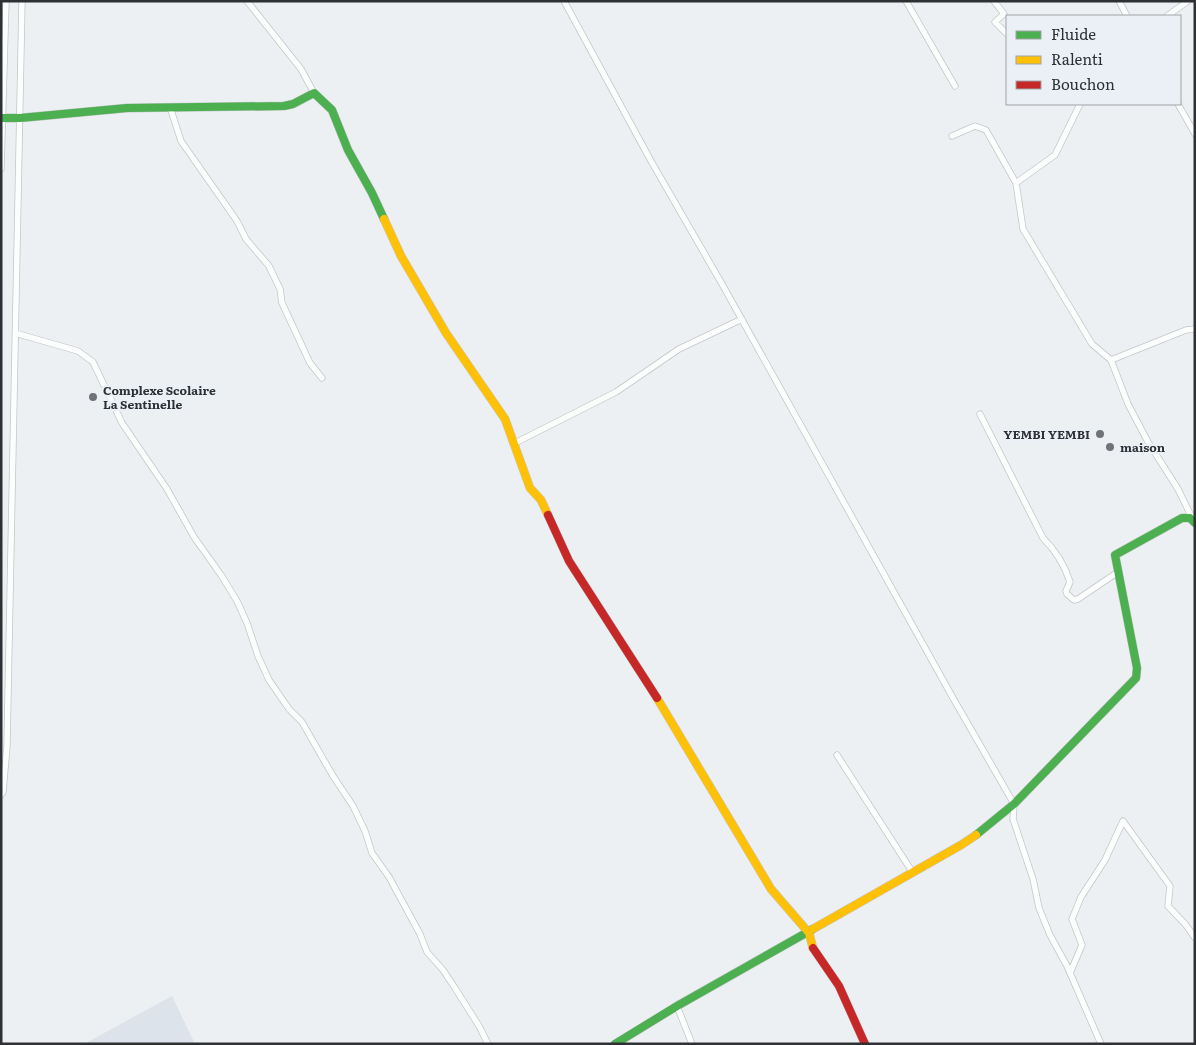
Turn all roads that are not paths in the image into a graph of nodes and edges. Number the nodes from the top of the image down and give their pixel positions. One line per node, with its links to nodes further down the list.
1 (6, 1): 17 (street)
2 (22, 1): 18 (street)
3 (248, 1): 13 (street)
4 (564, 1): 24 (street)
5 (906, 1): 12 (street)
6 (994, 1): 11 (street)
7 (1119, 1): 9 (street)
8 (1188, 1): 10 (street)
9 (1127, 15)
10 (1168, 15)
11 (1006, 33)
12 (955, 86)
13 (314, 93): 16 (street); 30 (street)
14 (1080, 105): 23 (street)
15 (1179, 105): 19 (street)
16 (170, 107): 18 (street); 28 (street)
17 (2, 118): 18 (street); 21 (street)
18 (20, 118): 26 (street)
19 (1195, 134)
20 (952, 136): 23 (street)
21 (2, 144): 22 (street)
22 (1, 169)
23 (1016, 183): 27 (street)
24 (742, 319): 30 (street); 35 (street)
25 (1195, 329): 27 (street)
26 (15, 333): 34 (street); 41 (street)
27 (1111, 360): 31 (street)
28 (322, 378)
29 (980, 414): 32 (street)
30 (513, 444): 37 (street)
31 (1194, 522): 32 (street)
32 (1118, 572): 35 (street)
33 (837, 755): 36 (street)
34 (1, 795)
35 (1014, 804): 36 (street); 39 (street)
36 (913, 873): 37 (street)
37 (809, 933): 40 (street); 44 (street)
38 (1195, 938): 39 (street)
39 (1070, 973): 45 (street)
40 (677, 1006): 42 (street); 43 (street)
41 (488, 1044)
42 (615, 1044)
43 (692, 1044)
44 (865, 1044)
45 (1101, 1044)

